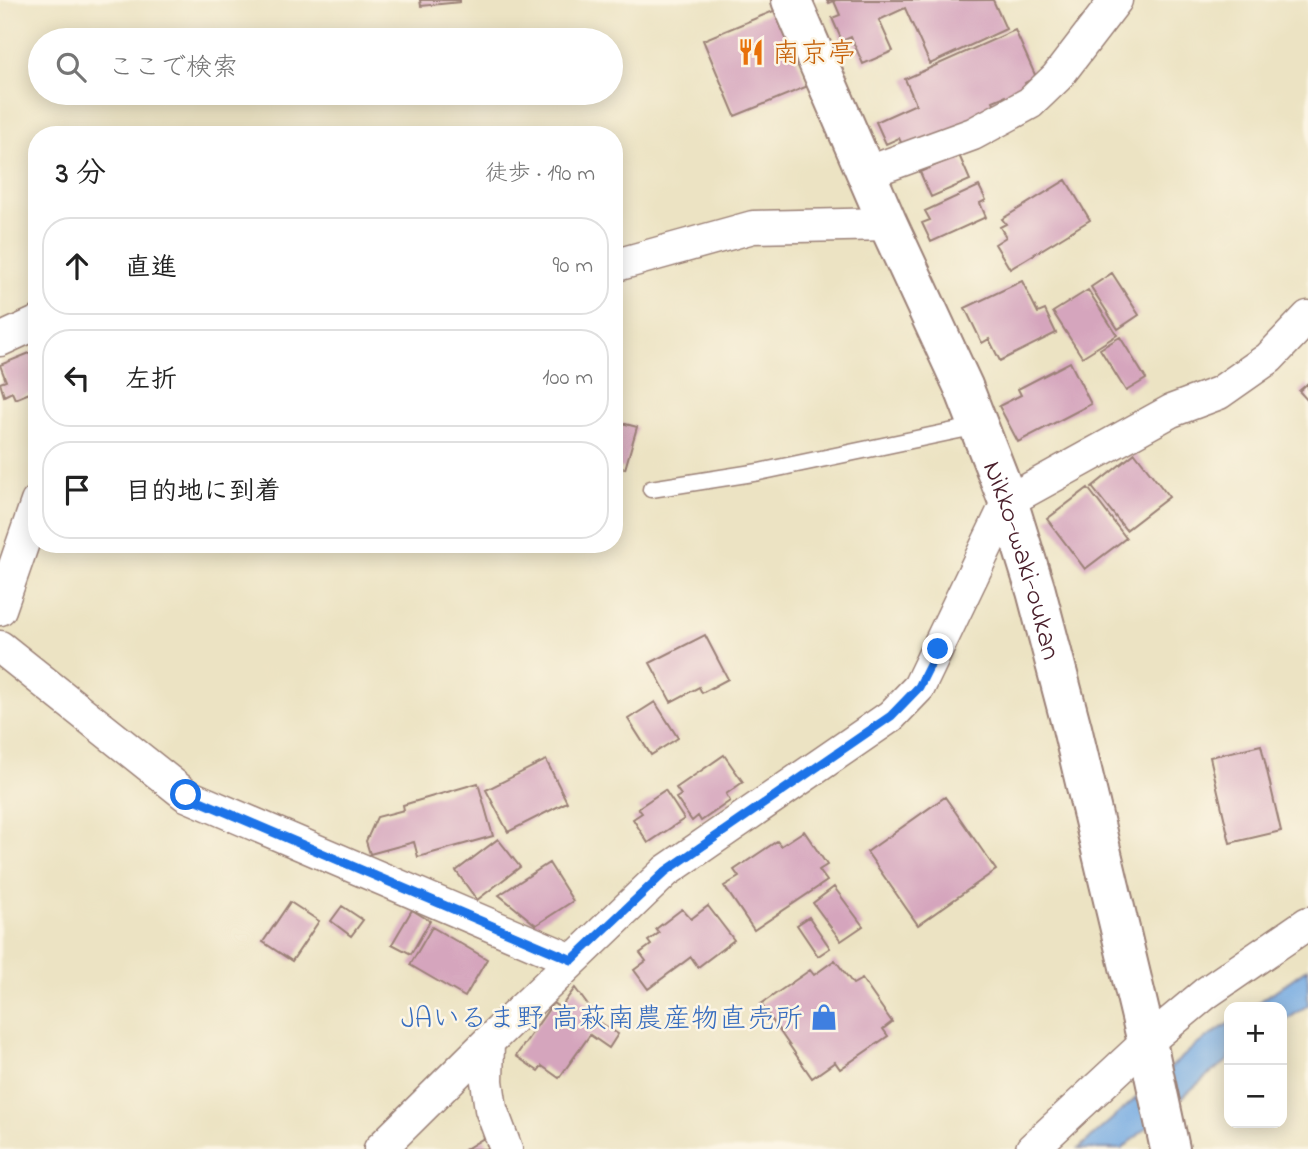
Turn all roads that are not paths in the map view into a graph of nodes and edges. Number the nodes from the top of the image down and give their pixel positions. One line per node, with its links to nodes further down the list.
1 (791, 0): 3 (highway, Nikko-waki-oukan)
2 (1116, 0): 3 (street)
3 (866, 173): 4 (highway, Nikko-waki-oukan)
4 (888, 224): 5 (street); 9 (highway, Nikko-waki-oukan)
5 (623, 263)
6 (1308, 317): 11 (street)
7 (28, 327): 8 (street)
8 (0, 340)
9 (980, 426): 10 (lane); 11 (highway, Nikko-waki-oukan)
10 (651, 489)
11 (1008, 501): 16 (street); 18 (highway, Nikko-waki-oukan)
12 (28, 528): 13 (street)
13 (0, 610)
14 (0, 647): 16 (street)
15 (1308, 923): 18 (street)
16 (572, 960): 17 (street)
17 (488, 1042): 19 (street); 20 (street)
18 (1150, 1055): 21 (street); 22 (highway, Nikko-waki-oukan)
19 (380, 1149)
20 (506, 1149)
21 (1032, 1149)
22 (1170, 1149)

